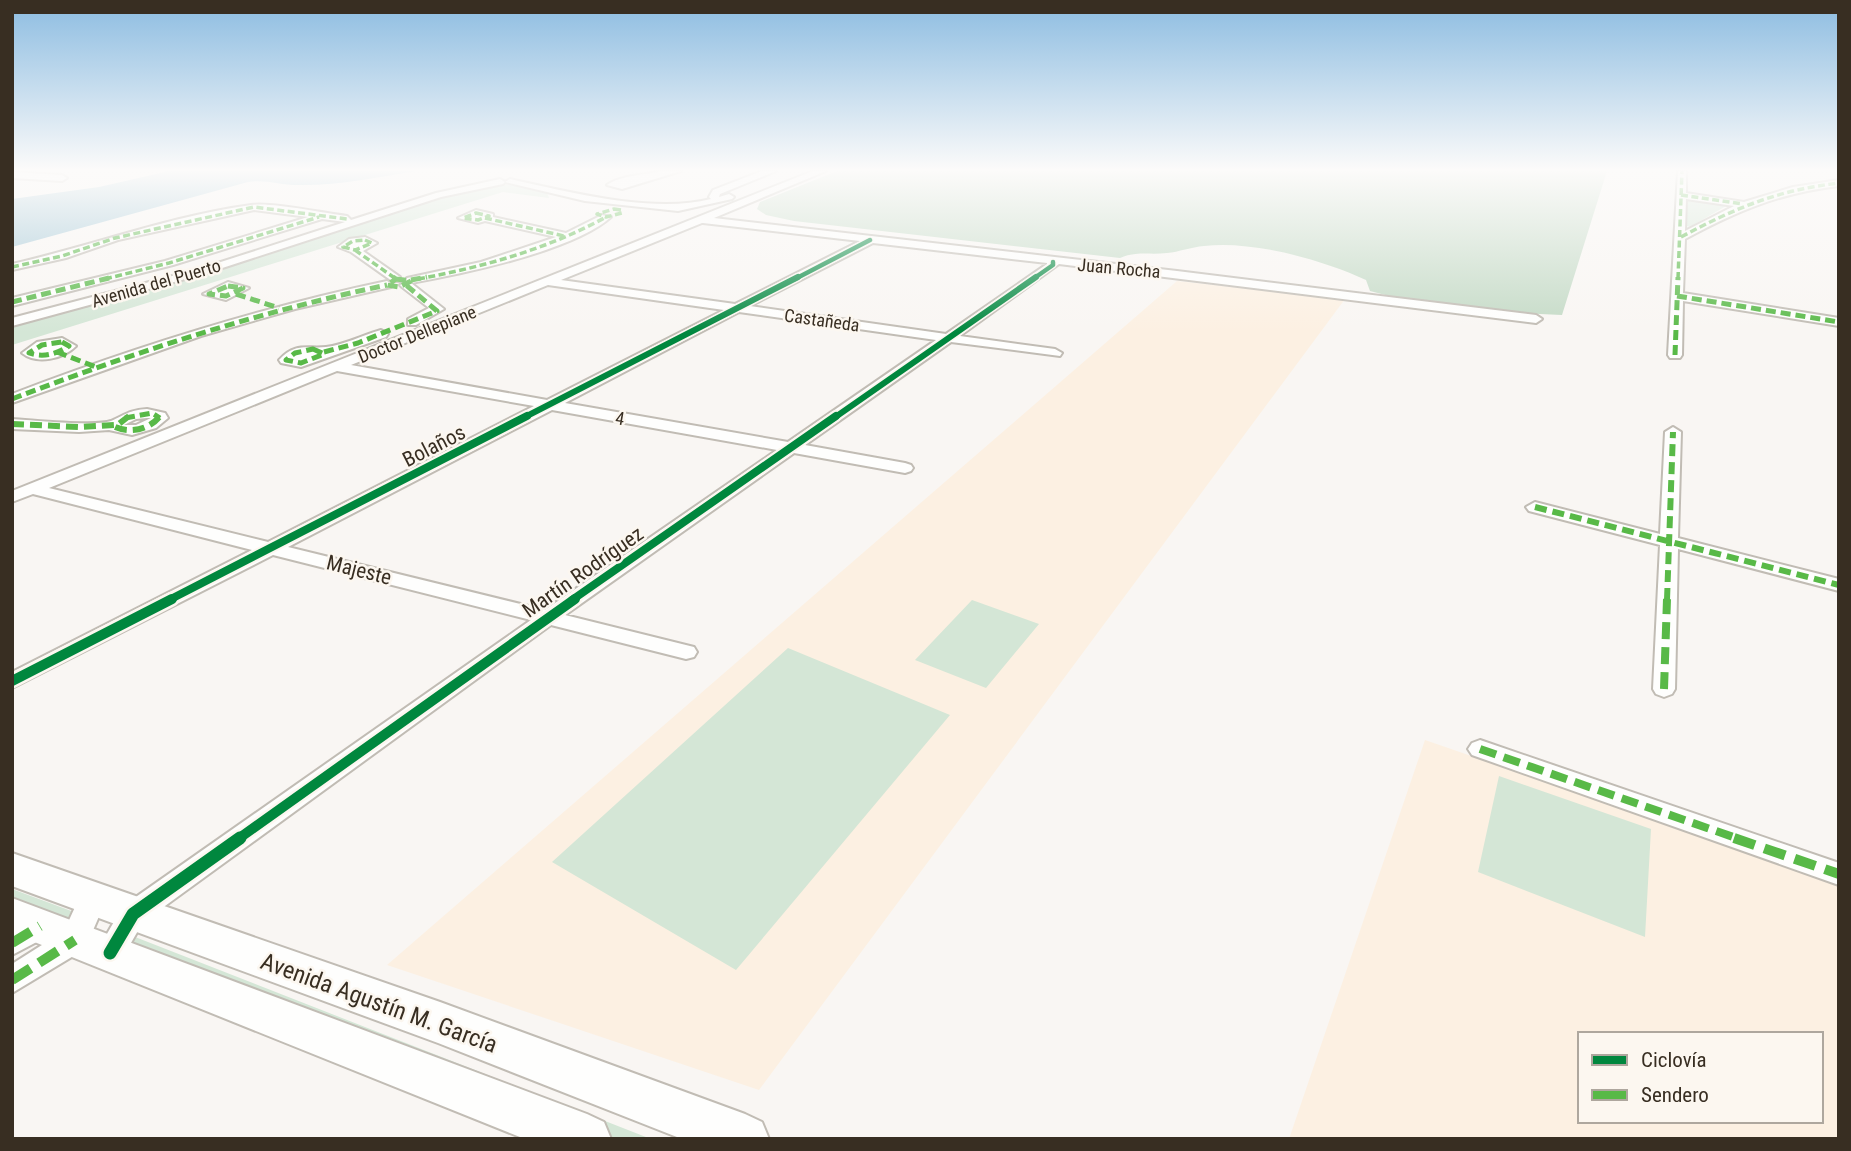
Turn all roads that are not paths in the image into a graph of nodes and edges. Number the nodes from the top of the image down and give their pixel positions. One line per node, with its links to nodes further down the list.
1 (175, 225): 16 (street)
2 (293, 225): 21 (street)
3 (329, 225): 24 (street, Avenida del Puerto)
4 (347, 225): 26 (street, Avenida del Puerto)
5 (514, 225): 11 (street)
6 (589, 225): 11 (street)
7 (689, 225): 18 (street, Doctor Dellepiane)
8 (762, 225): 13 (street, Juan Rocha)
9 (1681, 225): 12 (street)
10 (1704, 225): 12 (street)
11 (564, 236): 17 (street)
12 (1681, 237): 20 (street)
13 (870, 240): 15 (street, Juan Rocha); 22 (street, Bolaños)
14 (355, 250): 17 (street)
15 (1053, 262): 25 (street, Juan Rocha); 28 (street, Martín Rodríguez)
16 (12, 267)
17 (400, 282): 23 (street); 30 (street)
18 (548, 282): 22 (street, Castañeda); 34 (street, Doctor Dellepiane)
19 (236, 294): 23 (street)
20 (1677, 296): 27 (street); 32 (street)
21 (12, 302)
22 (740, 308): 28 (street, Castañeda); 36 (street, Bolaños)
23 (280, 309): 33 (street)
24 (12, 315)
25 (1536, 319)
26 (12, 322)
27 (1839, 322)
28 (949, 338): 31 (street, Castañeda); 40 (street, Martín Rodríguez)
29 (57, 352): 33 (street)
30 (324, 352)
31 (1055, 353)
32 (1675, 355)
33 (96, 367): 35 (street)
34 (336, 367): 36 (street, 4); 42 (street, Doctor Dellepiane)
35 (12, 399)
36 (550, 406): 40 (street, 4); 46 (street, Bolaños)
37 (12, 424): 38 (street)
38 (116, 425)
39 (1673, 432): 45 (street)
40 (793, 449): 41 (street, 4); 48 (street, Martín Rodríguez)
41 (905, 468)
42 (32, 489): 43 (street, Doctor Dellepiane); 46 (street, Majeste)
43 (12, 496)
44 (1535, 506): 45 (street)
45 (1669, 541): 47 (street); 51 (street)
46 (273, 548): 48 (street, Majeste); 50 (street, Bolaños)
47 (1839, 584)
48 (547, 618): 49 (street, Majeste); 56 (street, Martín Rodríguez)
49 (686, 652)
50 (12, 681)
51 (1664, 688)
52 (1480, 749): 54 (street)
53 (12, 869): 55 (main road, Avenida Agustín M. García)
54 (1839, 874)
55 (92, 900): 56 (main road, Avenida Agustín M. García); 57 (street)
56 (133, 914): 57 (street); 60 (main road, Avenida Agustín M. García)
57 (50, 935): 58 (street); 59 (main road)
58 (12, 979)
59 (587, 1139)
60 (745, 1139)

